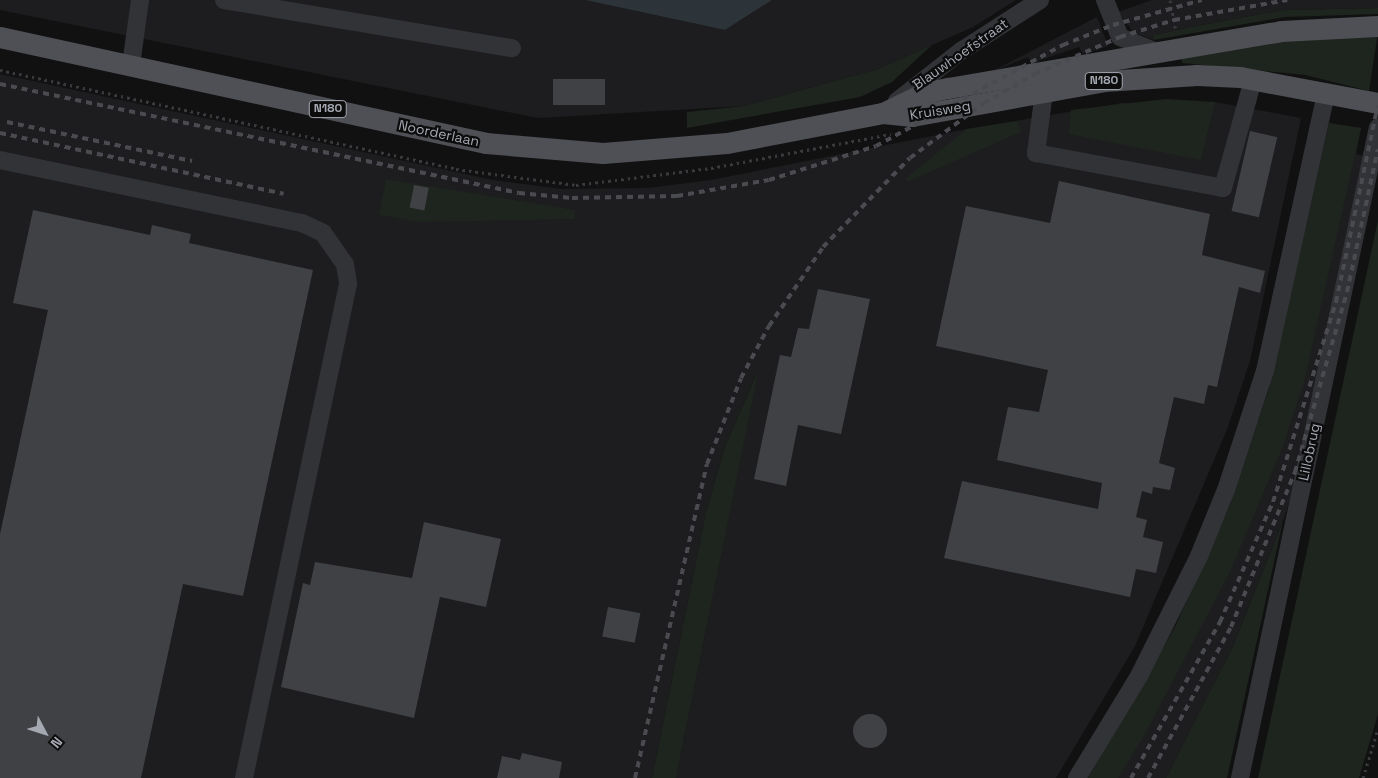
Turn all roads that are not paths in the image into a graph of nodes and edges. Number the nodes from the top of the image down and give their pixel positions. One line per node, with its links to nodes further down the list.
1 (140, 0): 9 (street)
2 (224, 0): 7 (street)
3 (1040, 0): 14 (street, Blauwhoefstraat)
4 (1105, 0): 8 (street)
5 (1378, 26): 8 (main road, Kruisweg / N180)
6 (0, 37): 9 (main road, Noorderlaan / N180)
7 (512, 48)
8 (1162, 53): 14 (main road, Kruisweg / N180)
9 (131, 65): 14 (main road, Noorderlaan / N180)
10 (1253, 80): 11 (main road, Kruisweg / N180); 11 (street); 12 (main road, Kruisweg / N180)
11 (1044, 92): 14 (main road, Kruisweg / N180)
12 (1326, 93): 13 (main road, Kruisweg / N180); 18 (street)
13 (1378, 103)
14 (883, 112)
15 (1378, 128): 19 (street, Lillobrug)
16 (0, 160): 17 (street)
17 (244, 778)
18 (1077, 778)
19 (1240, 778)

